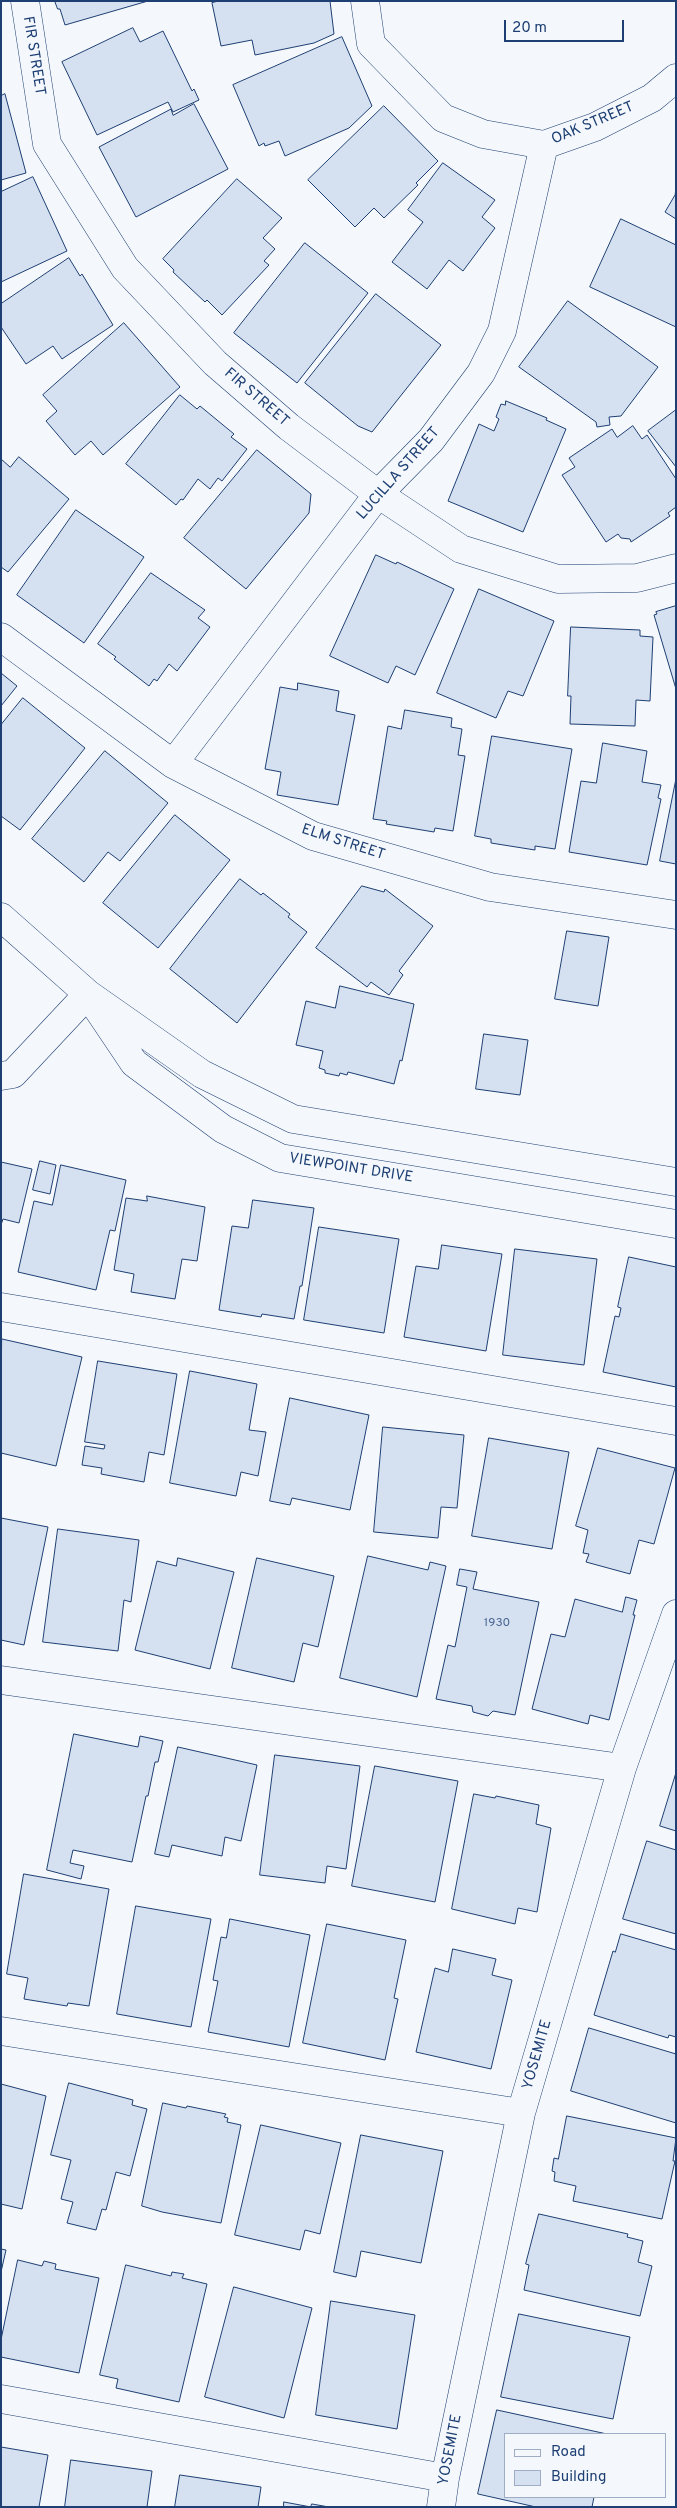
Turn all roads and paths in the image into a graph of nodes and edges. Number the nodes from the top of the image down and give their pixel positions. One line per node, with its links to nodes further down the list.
1 (25, 1): 5 (street, FIR STREET)
2 (365, 1): 4 (street, OAK STREET)
3 (676, 78): 4 (street, OAK STREET)
4 (544, 145): 5 (street, LUCILLA STREET)
5 (378, 494): 6 (street, FIR STREET); 8 (street, LUCILLA STREET)
6 (676, 568)
7 (1, 637): 8 (street, ELM STREET)
8 (173, 764): 9 (street, ELM STREET)
9 (676, 915)
10 (1, 917): 11 (street, VIEWPOINT DRIVE)
11 (88, 994): 12 (street); 13 (street, VIEWPOINT DRIVE); 14 (street, VIEWPOINT DRIVE)
12 (1, 1076)
13 (676, 1182)
14 (676, 1224)
15 (1, 1307): 16 (street)
16 (676, 1422)
17 (676, 1614): 19 (street, YOSEMITE)
18 (1, 1680): 19 (street)
19 (622, 1768): 21 (street, YOSEMITE)
20 (1, 2031): 21 (street)
21 (521, 2113): 23 (street, YOSEMITE)
22 (1, 2399): 23 (street)
23 (445, 2478): 24 (street, YOSEMITE)
24 (441, 2507)

